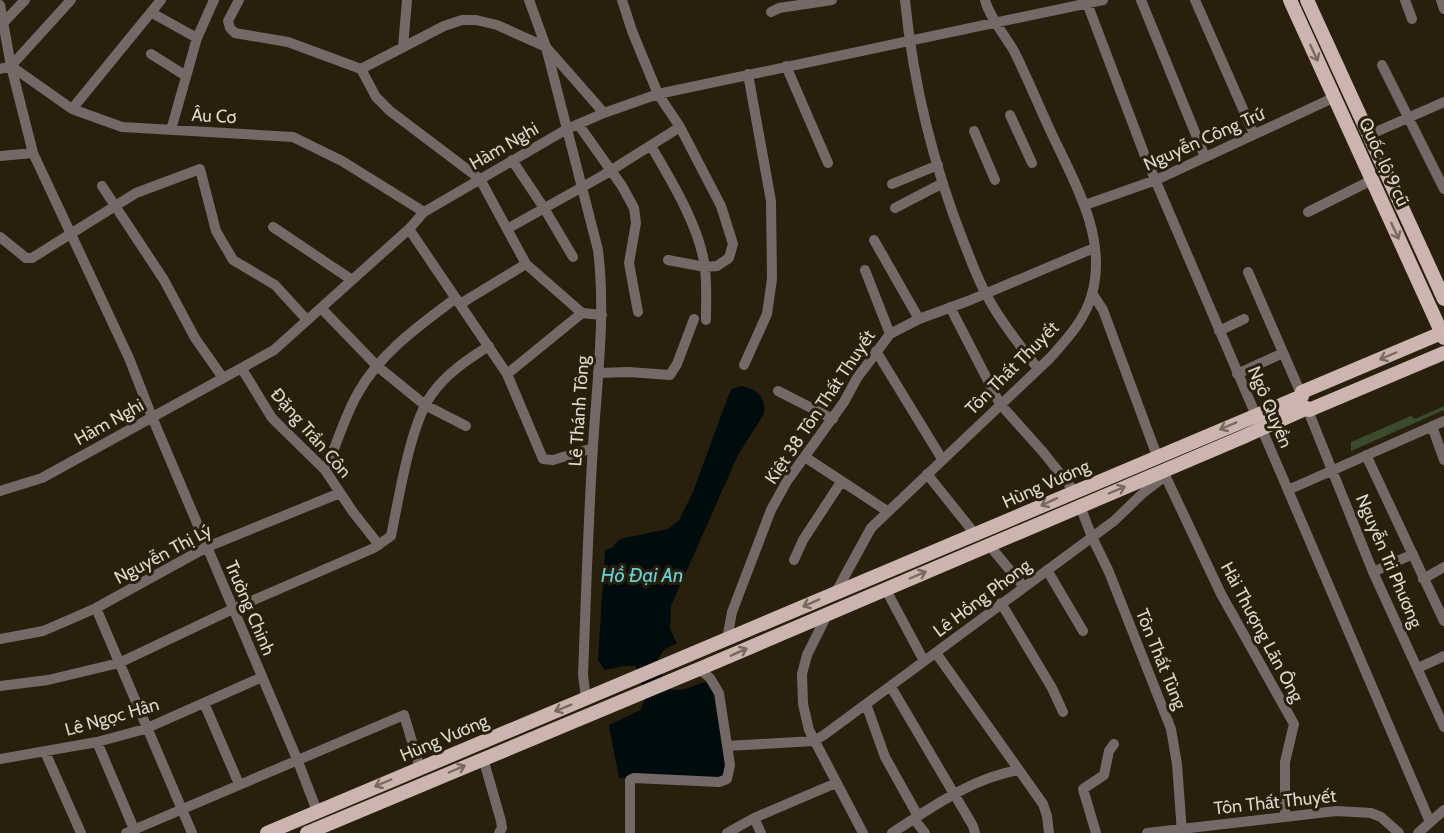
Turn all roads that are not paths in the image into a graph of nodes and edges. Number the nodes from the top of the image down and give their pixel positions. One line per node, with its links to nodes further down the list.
1 (25, 0): 25 (street)
2 (71, 0): 34 (street)
3 (161, 0): 23 (street)
4 (214, 0): 27 (street)
5 (239, 0): 35 (street)
6 (407, 0): 29 (street)
7 (529, 0): 30 (street, Lê Thánh Tông)
8 (622, 0): 39 (street)
9 (832, 0): 21 (street)
10 (905, 0): 28 (street)
11 (985, 0): 26 (street, Tôn Thất Thuyết)
12 (1103, 0): 19 (street, Hàm Nghi)
13 (1141, 0): 57 (street)
14 (1195, 0): 51 (street)
15 (1290, 0): 40 (main road, Quốc lộ 9 cũ, one-way to 40)
16 (1307, 0): 38 (main road, Quốc lộ 9 cũ)
17 (1405, 0): 24 (street)
18 (1441, 0): 22 (street)
19 (1087, 3): 26 (street, Hàm Nghi); 66 (street, Ngô Quyền)
20 (0, 5): 25 (street, Trường Chinh)
21 (775, 7)
22 (1444, 9)
23 (152, 13): 27 (street); 42 (street)
24 (1412, 20)
25 (2, 22): 34 (street, Trường Chinh)
26 (997, 22): 28 (street, Hàm Nghi); 74 (street, Tôn Thất Thuyết)
27 (198, 38): 37 (street)
28 (909, 41): 32 (street, Hàm Nghi); 61 (street)
29 (404, 47): 30 (street); 35 (street)
30 (546, 47): 43 (street); 48 (street, Lê Thánh Tông)
31 (151, 54): 37 (street)
32 (786, 66): 36 (street, Hàm Nghi); 59 (street)
33 (1382, 66): 45 (street)
34 (5, 67): 42 (street, Âu Cơ); 55 (street, Trường Chinh)
35 (361, 69): 64 (street)
36 (748, 74): 39 (street, Hàm Nghi); 114 (street)
37 (186, 76): 49 (street)
38 (1349, 91): 40 (main road); 52 (main road, Quốc lộ 9 cũ)
39 (658, 94): 43 (street, Hàm Nghi); 47 (street)
40 (1335, 97): 51 (street, Nguyễn Công Trứ); 53 (main road, Quốc lộ 9 cũ)
41 (1444, 102): 45 (street)
42 (72, 109): 49 (street, Âu Cơ)
43 (604, 113): 46 (street, Hàm Nghi)
44 (1010, 115): 60 (street)
45 (1408, 117): 52 (street); 72 (street)
46 (578, 124): 48 (street, Hàm Nghi); 62 (street)
47 (680, 127): 54 (street); 89 (street)
48 (567, 129): 58 (street, Hàm Nghi); 71 (street, Lê Thánh Tông)
49 (171, 130): 77 (street, Âu Cơ)
50 (974, 131): 65 (street)
51 (1254, 134): 57 (street, Nguyễn Công Trứ)
52 (1369, 135): 53 (main road); 63 (main road, Quốc lộ 9 cũ)
53 (1354, 141): 67 (main road, Quốc lộ 9 cũ)
54 (651, 146): 62 (street); 89 (street)
55 (33, 153): 56 (street); 82 (street, Trường Chinh)
56 (0, 156)
57 (1205, 157): 66 (street, Nguyễn Công Trứ)
58 (512, 160): 64 (street, Hàm Nghi); 75 (street)
59 (828, 163)
60 (1032, 163)
61 (938, 165): 68 (street); 69 (street)
62 (611, 171): 71 (street); 99 (street)
63 (1387, 174): 67 (main road); 95 (main road, Quốc lộ 9 cũ)
64 (480, 179): 77 (street, Hàm Nghi); 81 (street)
65 (995, 180)
66 (1155, 180): 74 (street, Nguyễn Công Trứ); 107 (street, Ngô Quyền)
67 (1372, 180): 78 (street); 109 (main road, Quốc lộ 9 cũ, one-way to 109)
68 (943, 183): 76 (street); 94 (street)
69 (892, 184)
70 (102, 186): 73 (street)
71 (582, 187): 75 (street); 101 (street, Lê Thánh Tông)
72 (1444, 189)
73 (115, 204): 82 (street); 105 (street); 121 (street)
74 (1084, 205): 85 (street, Tôn Thất Thuyết)
75 (544, 208): 81 (street); 86 (street)
76 (895, 208)
77 (424, 212): 80 (street, Hàm Nghi)
78 (1308, 212)
79 (273, 227): 92 (street)
80 (409, 229): 92 (street, Hàm Nghi); 96 (street)
81 (507, 229): 88 (street)
82 (69, 233): 83 (street); 126 (street, Trường Chinh)
83 (0, 237)
84 (874, 240): 102 (street)
85 (1094, 248): 93 (street, Tôn Thất Thuyết); 94 (street, Kiệt 38 Tôn Thất Thuyết)
86 (573, 257)
87 (668, 260): 89 (street)
88 (526, 264): 96 (street); 100 (street)
89 (705, 267): 106 (street)
90 (865, 270): 108 (street)
91 (1248, 272): 112 (street, Nguyễn Tri Phương)
92 (352, 280): 98 (street, Hàm Nghi)
93 (1092, 293): 117 (street, Tôn Thất Thuyết); 134 (street)
94 (986, 294): 97 (street, Kiệt 38 Tôn Thất Thuyết); 117 (street)
95 (1444, 299)
96 (458, 301): 110 (street); 115 (street)
97 (950, 307): 102 (street, Kiệt 38 Tôn Thất Thuyết); 124 (street)
98 (321, 308): 105 (street, Hàm Nghi); 115 (street)
99 (638, 312)
100 (582, 313): 101 (street); 119 (street)
101 (603, 315): 118 (street, Lê Thánh Tông)
102 (919, 318): 108 (street, Kiệt 38 Tôn Thất Thuyết)
103 (694, 319): 118 (street)
104 (1244, 319): 107 (street)
105 (307, 320): 116 (street, Hàm Nghi)
106 (706, 320)
107 (1219, 331): 120 (street, Ngô Quyền)
108 (890, 334): 111 (street, Kiệt 38 Tôn Thất Thuyết)
109 (1443, 334): 123 (main road, Hùng Vương, one-way to 123)
110 (489, 346): 119 (street); 125 (street)
111 (876, 351): 127 (street, Kiệt 38 Tôn Thất Thuyết); 136 (street)
112 (1283, 353): 120 (street); 123 (street, Nguyễn Tri Phương)
113 (1444, 353): 123 (main road, Hùng Vương)
114 (744, 365)
115 (377, 366): 125 (street); 138 (street)
116 (242, 369): 121 (street, Hàm Nghi); 138 (street, Đặng Trần Côn)
117 (1038, 369): 124 (street, Tôn Thất Thuyết)
118 (598, 373): 132 (street, Lê Thánh Tông)
119 (507, 374): 132 (street)
120 (1237, 374): 129 (street, Ngô Quyền)
121 (223, 378): 126 (street, Hàm Nghi)
122 (778, 391): 127 (street)
123 (1305, 402): 129 (main road, Hùng Vương); 139 (street, Nguyễn Tri Phương)
124 (1000, 404): 136 (street, Tôn Thất Thuyết); 145 (street)
125 (425, 405): 130 (street); 151 (street)
126 (152, 417): 143 (street, Hàm Nghi); 153 (street, Trường Chinh)
127 (833, 419): 135 (street, Kiệt 38 Tôn Thất Thuyết)
128 (1444, 421): 131 (street)
129 (1258, 422): 134 (main road, Hùng Vương, one-way to 134); 140 (main road, Hùng Vương); 144 (street, Ngô Quyền)
130 (466, 426)
131 (1432, 426): 133 (street); 137 (street)
132 (593, 448): 180 (street, Lê Thánh Tông)
133 (1366, 455): 139 (street); 154 (street)
134 (1157, 456): 140 (main road); 145 (main road, Hùng Vương)
135 (805, 457): 142 (street); 170 (street, Kiệt 38 Tôn Thất Thuyết)
136 (942, 459): 141 (street, Tôn Thất Thuyết)
137 (1444, 460)
138 (325, 470): 146 (street, Đặng Trần Côn)
139 (1333, 470): 144 (street); 158 (street, Nguyễn Tri Phương)
140 (1164, 473): 147 (main road, Hùng Vương, one-way to 140); 150 (street, Lê Hồng Phong); 205 (street, Hải Thượng Lãn Ông)
141 (927, 474): 148 (street, Tôn Thất Thuyết); 149 (street)
142 (841, 482): 148 (street); 155 (street)
143 (0, 490)
144 (1288, 490): 208 (street, Ngô Quyền)
145 (1074, 491): 147 (main road); 149 (main road, Hùng Vương, one-way to 149)
146 (340, 492): 151 (street, Đặng Trần Côn); 153 (street, Nguyễn Thị Lý)
147 (1080, 506): 150 (street, Tôn Thất Tùng); 152 (main road, Hùng Vương)
148 (887, 511): 162 (street, Tôn Thất Thuyết)
149 (976, 533): 152 (main road); 162 (main road, Hùng Vương)
150 (1092, 537): 157 (street, Lê Hồng Phong); 211 (street, Tôn Thất Tùng)
151 (379, 544): 165 (street)
152 (986, 546): 160 (street); 161 (main road, Hùng Vương, one-way to 152)
153 (207, 547): 164 (street, Nguyễn Thị Lý); 165 (street, Trường Chinh)
154 (1413, 554): 158 (street); 159 (street)
155 (794, 560)
156 (1444, 567): 159 (street)
157 (1047, 570): 160 (street, Lê Hồng Phong); 168 (street)
158 (1374, 572): 175 (street, Nguyễn Tri Phương)
159 (1423, 579): 167 (street)
160 (1024, 586): 163 (street, Lê Hồng Phong)
161 (885, 588): 166 (main road, Hùng Vương); 173 (street)
162 (837, 592): 166 (main road); 170 (main road, Hùng Vương, one-way to 170)
163 (1001, 603): 171 (street, Lê Hồng Phong); 183 (street)
164 (96, 608): 169 (street, Nguyễn Thị Lý); 174 (street)
165 (233, 609): 174 (street); 177 (street, Trường Chinh)
166 (828, 613): 176 (main road, Hùng Vương, one-way to 166); 187 (street)
167 (1444, 621)
168 (1083, 631)
169 (0, 639)
170 (727, 639): 180 (main road, Hùng Vương)
171 (936, 653): 173 (street, Lê Hồng Phong); 197 (street)
172 (1444, 656): 175 (street)
173 (924, 661): 179 (street, Lê Hồng Phong)
174 (119, 663): 178 (street); 186 (street)
175 (1418, 668): 185 (street, Nguyễn Tri Phương)
176 (699, 669): 184 (main road, Hùng Vương); 191 (street)
177 (262, 677): 181 (street, Lê Ngọc Hân); 194 (street, Trường Chinh)
178 (0, 686)
179 (891, 687): 182 (street, Lê Hồng Phong); 201 (street)
180 (586, 699): 184 (main road); 190 (main road, Hùng Vương, one-way to 190)
181 (204, 703): 186 (street, Lê Ngọc Hân); 200 (street)
182 (866, 704): 187 (street, Lê Hồng Phong); 206 (street)
183 (1064, 712)
184 (592, 713): 195 (main road, Hùng Vương)
185 (1444, 727)
186 (148, 728): 188 (street, Lê Ngọc Hân); 202 (street)
187 (814, 741): 191 (street); 199 (street)
188 (97, 742): 192 (street, Lê Ngọc Hân); 210 (street)
189 (1114, 744): 225 (street)
190 (474, 745): 195 (main road); 196 (main road, Hùng Vương)
191 (727, 746): 217 (street)
192 (45, 752): 193 (street, Lê Ngọc Hân); 212 (street)
193 (0, 759)
194 (297, 759): 196 (street); 200 (street); 204 (street, Trường Chinh)
195 (480, 759): 198 (main road, Hùng Vương, one-way to 195); 216 (street)
196 (420, 768): 198 (main road); 204 (main road, Hùng Vương, one-way to 204)
197 (1019, 770): 201 (street); 224 (street)
198 (426, 782): 209 (main road, Hùng Vương)
199 (836, 783): 207 (street); 220 (street)
200 (239, 784): 202 (street)
201 (955, 794): 206 (street); 223 (street)
202 (182, 808): 210 (street); 213 (street)
203 (1444, 810): 208 (street)
204 (317, 811): 209 (main road); 214 (main road, Hùng Vương)
205 (1285, 816): 211 (street, Tôn Thất Thuyết); 227 (street, Tôn Thất Thuyết)
206 (916, 817): 221 (street); 222 (street)
207 (754, 818): 218 (street); 219 (street)
208 (1431, 822): 228 (street)
209 (325, 829): 215 (main road, Hùng Vương)
210 (130, 831)
211 (1182, 831): 226 (street, Tôn Thất Thuyết)
212 (81, 833)
213 (192, 833)
214 (267, 833)
215 (307, 833)
216 (499, 833)
217 (630, 833)
218 (727, 833)
219 (760, 833)
220 (863, 833)
221 (892, 833)
222 (925, 833)
223 (975, 833)
224 (1048, 833)
225 (1096, 833)
226 (1147, 833)
227 (1399, 833)
228 (1418, 833)

